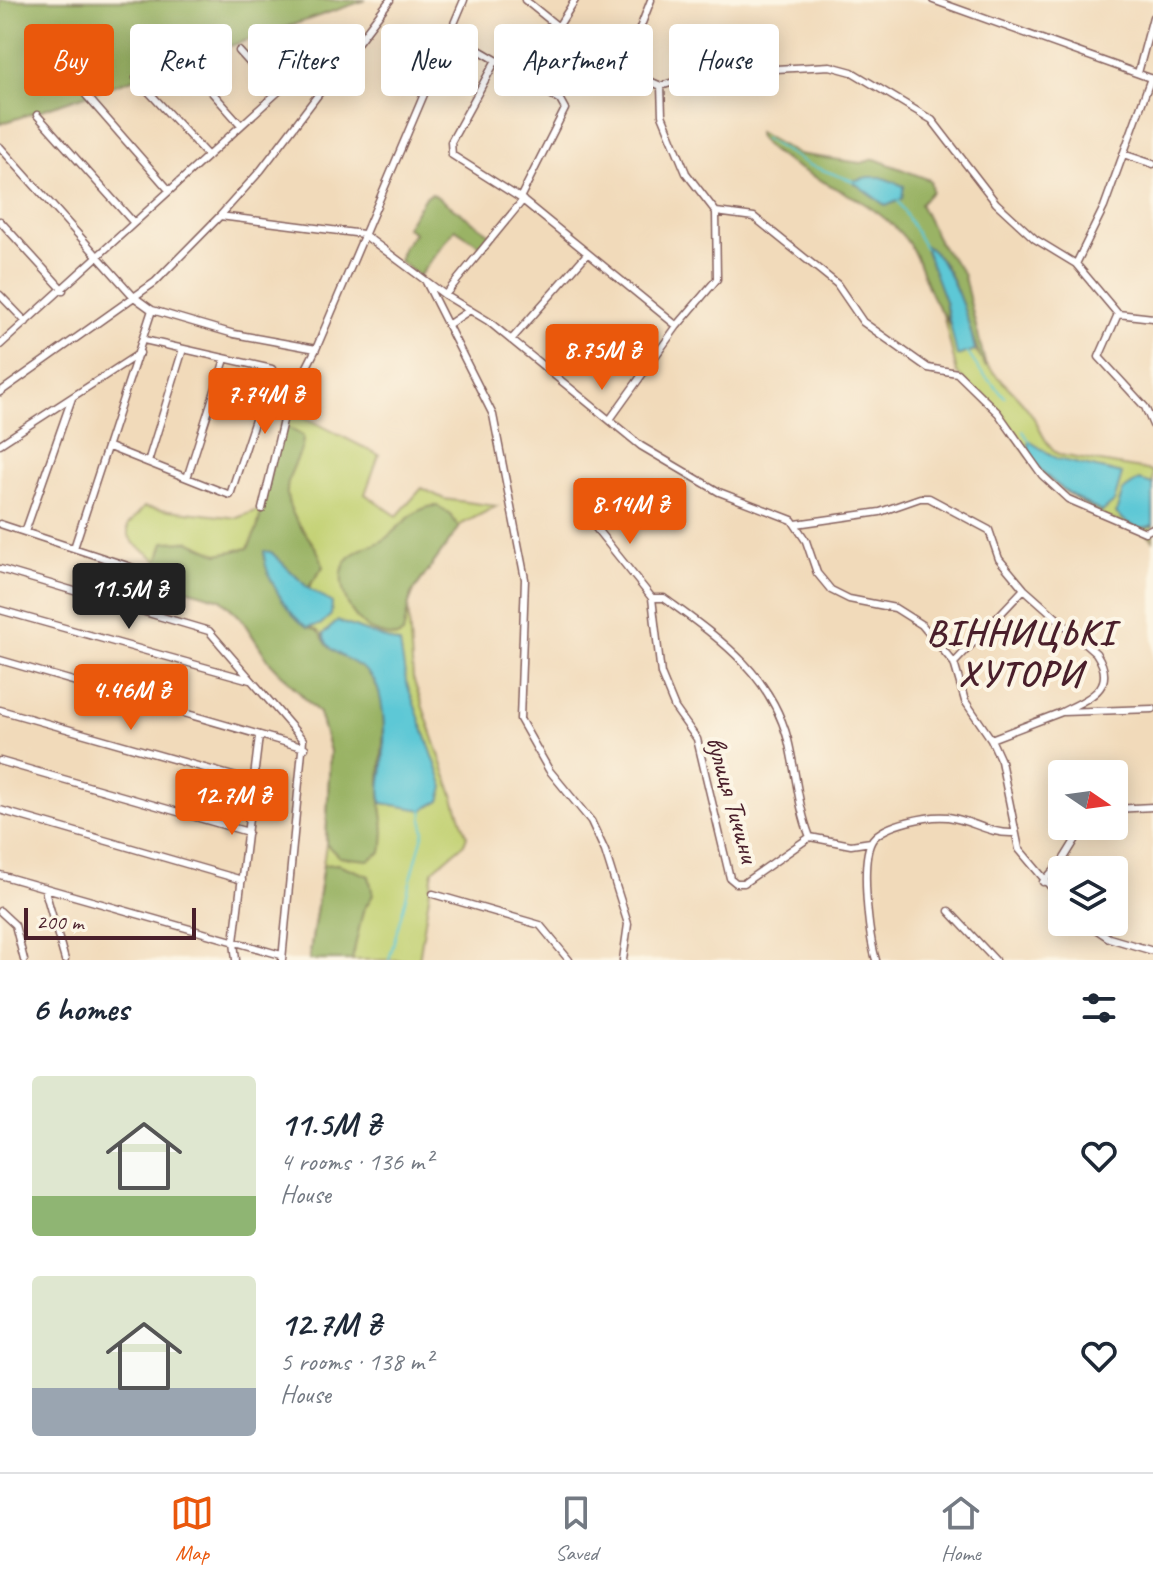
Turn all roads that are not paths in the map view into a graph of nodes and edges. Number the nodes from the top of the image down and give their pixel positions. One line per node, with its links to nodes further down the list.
1 (390, 0): 34 (street)
2 (464, 0): 8 (street)
3 (525, 0): 9 (street)
4 (575, 0): 10 (street)
5 (651, 0): 11 (street)
6 (933, 0): 15 (street)
7 (1153, 17): 15 (street)
8 (454, 24)
9 (554, 24)
10 (560, 24)
11 (642, 24)
12 (239, 51): 13 (street)
13 (248, 61)
14 (494, 64): 32 (street)
15 (1138, 73): 16 (street)
16 (1152, 78): 28 (street)
17 (653, 83): 18 (street)
18 (661, 86): 33 (street); 40 (street)
19 (87, 96): 31 (street)
20 (153, 96): 29 (street)
21 (215, 96): 26 (street)
22 (274, 96): 26 (street)
23 (423, 96): 37 (street)
24 (554, 96): 32 (street)
25 (37, 115): 36 (street)
26 (241, 125): 29 (street)
27 (0, 147): 39 (street)
28 (1123, 154): 30 (street); 40 (street)
29 (208, 156): 31 (street)
30 (1153, 164)
31 (169, 190): 36 (street)
32 (522, 199): 38 (street); 44 (street)
33 (716, 212): 52 (street); 72 (street)
34 (220, 216): 37 (street); 45 (street)
35 (0, 221): 42 (street)
36 (134, 223): 39 (street)
37 (363, 234): 41 (street); 57 (street)
38 (587, 254): 52 (street); 54 (street)
39 (98, 258): 42 (street); 45 (street)
40 (1076, 264): 48 (street)
41 (425, 280): 44 (street); 51 (street)
42 (63, 290): 50 (street)
43 (0, 295): 50 (street)
44 (445, 295): 47 (street)
45 (134, 297): 46 (street); 60 (street)
46 (152, 310): 53 (street); 57 (street)
47 (470, 310): 51 (street); 54 (street)
48 (1118, 314): 49 (street); 63 (street)
49 (1153, 318)
50 (26, 322): 55 (street)
51 (449, 324): 115 (street)
52 (677, 326): 62 (street)
53 (144, 340): 56 (street); 58 (street)
54 (511, 340): 62 (street)
55 (0, 345)
56 (183, 349): 59 (street); 66 (street)
57 (316, 349): 69 (street)
58 (140, 353): 61 (street); 65 (street)
59 (225, 359): 67 (street); 67 (street)
60 (0, 392)
61 (72, 398): 64 (street); 73 (street)
62 (611, 418): 71 (street)
63 (1153, 425)
64 (0, 444)
65 (109, 447): 66 (street); 74 (street)
66 (148, 462): 67 (street)
67 (187, 478)
68 (587, 502): 77 (street)
69 (262, 509)
70 (0, 524): 73 (street)
71 (796, 524): 76 (street); 81 (street)
72 (1153, 528)
73 (25, 532): 74 (street)
74 (74, 548): 78 (street)
75 (0, 569): 78 (street)
76 (1024, 589): 81 (street); 85 (street)
77 (652, 598): 96 (street); 96 (street, вулиця Тичини)
78 (137, 609): 82 (street)
79 (0, 610): 82 (street)
80 (0, 660): 86 (street)
81 (954, 663): 87 (street)
82 (250, 680): 88 (street)
83 (1153, 709): 85 (street)
84 (0, 710): 90 (street)
85 (1062, 712): 87 (street)
86 (259, 736): 88 (street); 90 (street)
87 (991, 739): 95 (street)
88 (305, 748): 110 (street)
89 (0, 761): 94 (street)
90 (254, 782): 94 (street)
91 (1153, 807): 92 (street)
92 (1128, 808)
93 (0, 810): 100 (street)
94 (248, 832): 100 (street)
95 (1013, 833): 98 (street); 101 (street)
96 (810, 837): 98 (street)
97 (1075, 840): 101 (street)
98 (871, 842): 116 (street)
99 (0, 875): 102 (street)
100 (242, 880): 108 (street)
101 (1043, 882): 103 (street)
102 (44, 887): 108 (street); 112 (street)
103 (1048, 887)
104 (433, 894): 114 (street)
105 (0, 911): 111 (street)
106 (949, 911): 117 (street)
107 (1106, 936): 109 (street)
108 (234, 942): 110 (street); 113 (street)
109 (1153, 951)
110 (281, 957)
111 (24, 960)
112 (65, 960)
113 (236, 960)
114 (569, 960)
115 (623, 960)
116 (876, 960)
117 (995, 960)

